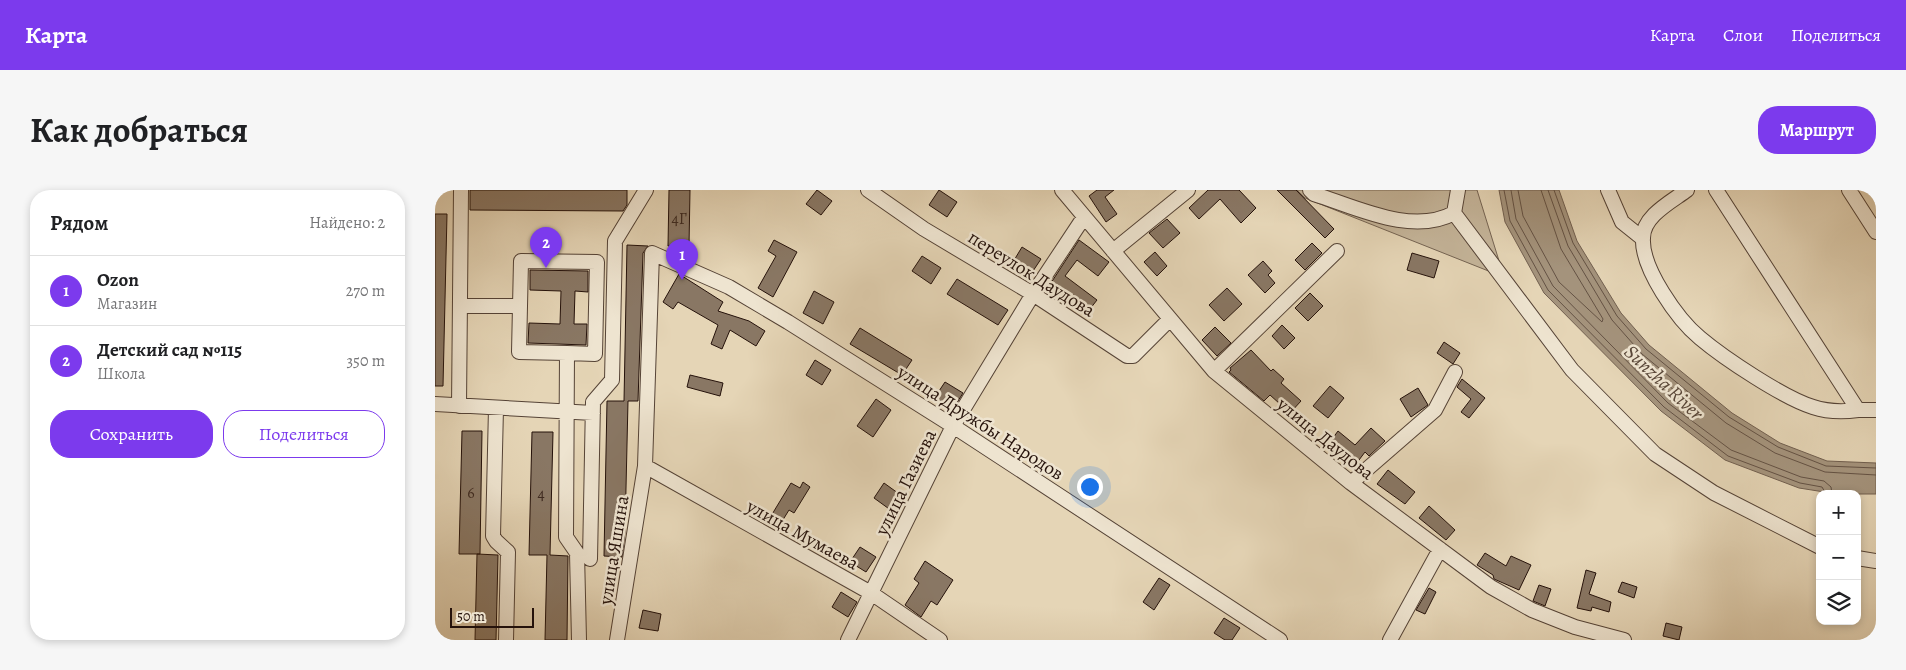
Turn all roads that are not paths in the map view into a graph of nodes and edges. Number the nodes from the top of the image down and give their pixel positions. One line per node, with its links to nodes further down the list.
1 (461, 190): 20 (street)
2 (647, 190): 32 (street)
3 (868, 190): 19 (street, переулок Даудова)
4 (1062, 190): 13 (street, улица Даудова)
5 (1188, 190): 16 (street)
6 (1310, 190): 12 (street)
7 (1458, 190): 12 (street)
8 (1608, 190): 15 (street)
9 (1687, 190): 15 (street)
10 (1716, 190): 29 (street)
11 (1849, 190): 14 (street)
12 (1454, 213): 36 (street)
13 (1084, 217): 16 (street, улица Даудова); 19 (street, улица Газиева)
14 (1876, 232)
15 (1642, 238): 29 (street)
16 (1113, 251): 22 (street, улица Даудова)
17 (1337, 251): 24 (street)
18 (652, 253): 33 (street, улица Дружбы Народов); 34 (street, улица Яшина)
19 (1033, 294): 22 (street, переулок Даудова); 33 (street, улица Газиева)
20 (460, 306): 21 (street); 27 (street)
21 (520, 306): 23 (street); 23 (street)
22 (1170, 319): 24 (street, улица Даудова)
23 (567, 353): 31 (street)
24 (1214, 371): 35 (street, улица Даудова)
25 (1455, 372): 35 (street)
26 (435, 404): 27 (street)
27 (459, 406): 28 (street)
28 (496, 408): 31 (street); 42 (street)
29 (1858, 410): 30 (street)
30 (1876, 410)
31 (566, 412): 32 (street); 43 (street)
32 (593, 413): 38 (street)
33 (953, 426): 41 (street, улица Газиева); 47 (street, улица Дружбы Народов)
34 (645, 466): 41 (street, улица Мумаева); 44 (street, улица Яшина)
35 (1351, 483): 37 (street, улица Даудова)
36 (1816, 545)
37 (1440, 549): 48 (street); 49 (street, улица Даудова)
38 (590, 559)
39 (1861, 559): 40 (street)
40 (1876, 561)
41 (871, 594): 45 (street, улица Газиева); 46 (street, улица Мумаева)
42 (506, 640)
43 (579, 640)
44 (617, 640)
45 (848, 640)
46 (940, 640)
47 (1280, 640)
48 (1390, 640)
49 (1624, 640)

